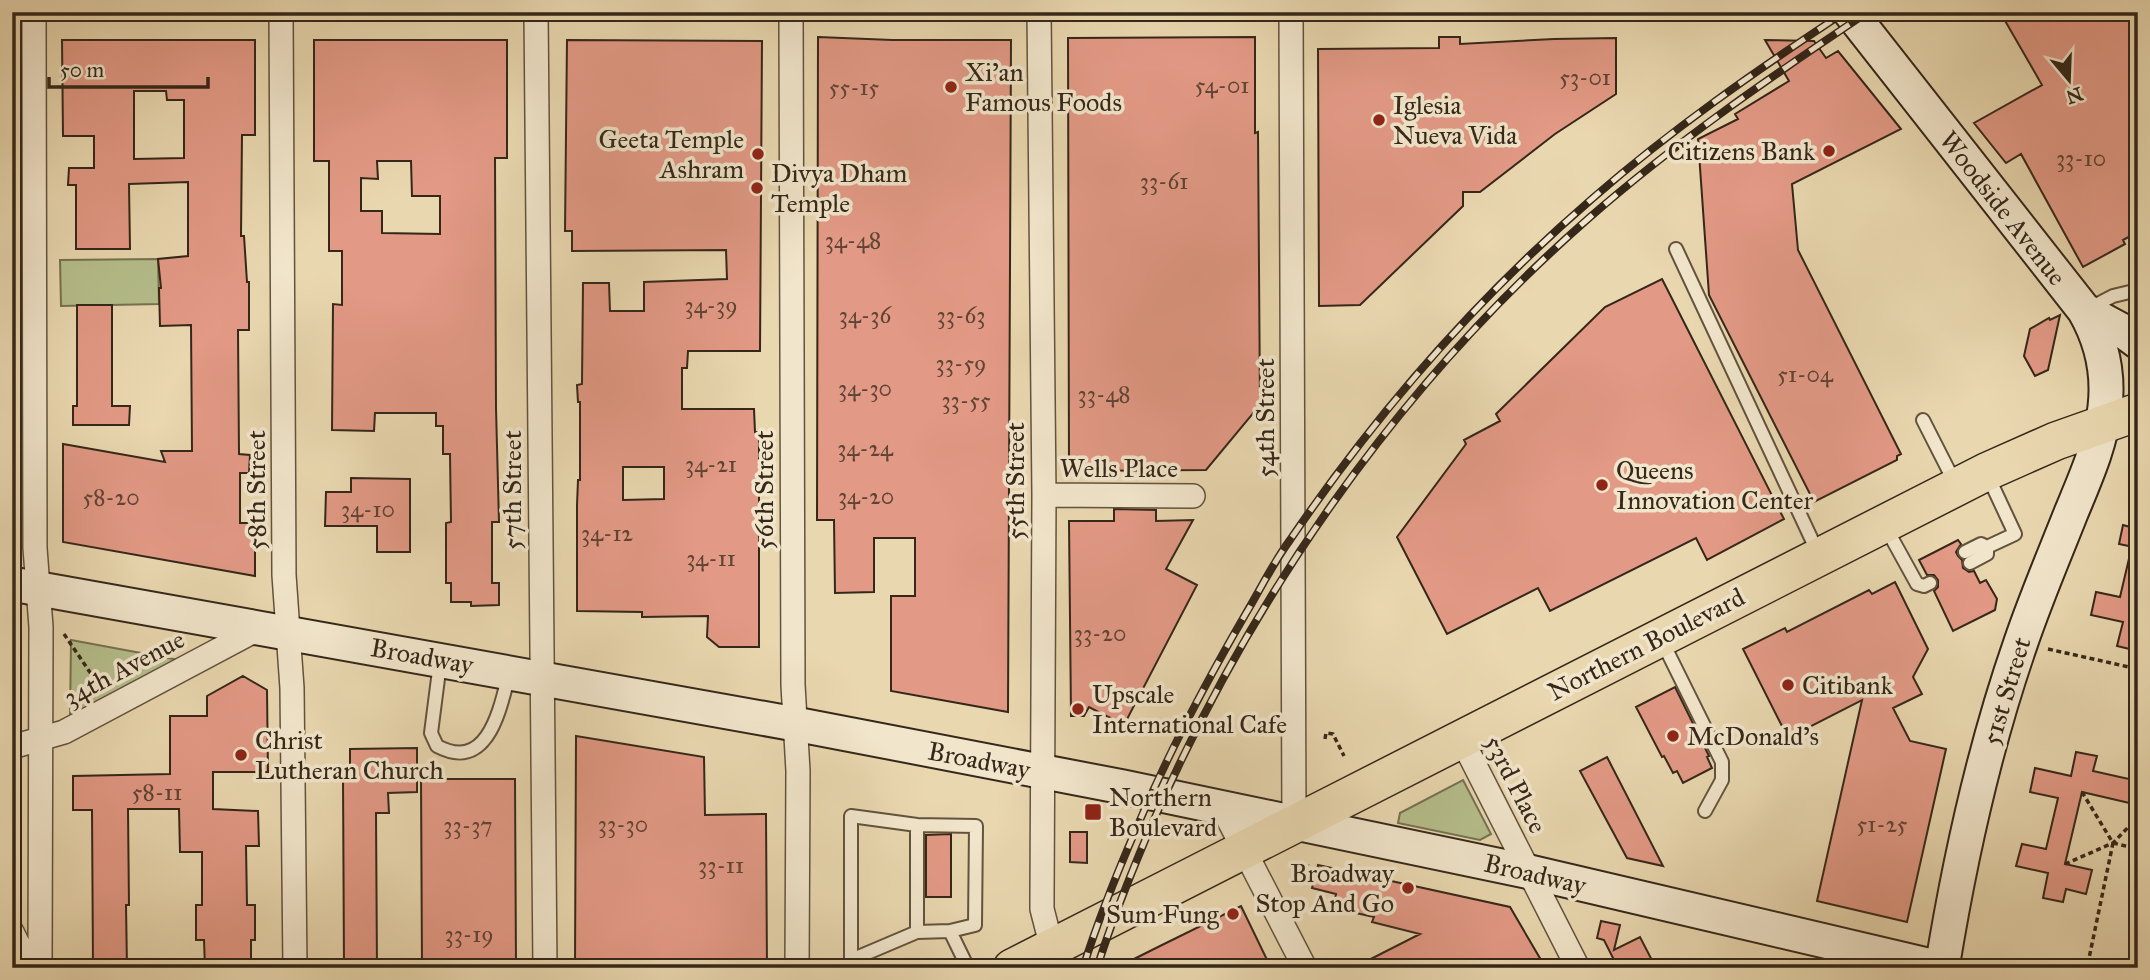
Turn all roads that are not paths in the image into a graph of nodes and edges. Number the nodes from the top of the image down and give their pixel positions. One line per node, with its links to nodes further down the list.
1 (34, 12): 22 (street)
2 (281, 12): 23 (street, 58th Street)
3 (536, 12): 26 (street, 57th Street)
4 (791, 12): 27 (street, 56th Street)
5 (1039, 12): 16 (street, 55th Street)
6 (1291, 12): 34 (street, 54th Street)
7 (1850, 12): 10 (main road, Woodside Avenue)
8 (1676, 249): 19 (lane)
9 (2138, 290): 10 (lane)
10 (2084, 310): 11 (main road); 14 (main road, Woodside Avenue)
11 (2138, 342)
12 (2138, 412): 14 (main road, Northern Boulevard)
13 (1923, 419): 15 (lane)
14 (2103, 424): 15 (main road, Northern Boulevard); 50 (main road, 51st Street)
15 (1972, 479): 18 (main road, Northern Boulevard); 20 (lane)
16 (1044, 495): 17 (street, Wells Place); 31 (street, 55th Street)
17 (1193, 496)
18 (1884, 523): 19 (main road, Northern Boulevard); 21 (lane)
19 (1819, 556): 24 (main road, Northern Boulevard)
20 (1968, 557)
21 (1924, 580)
22 (25, 586): 23 (main road, Broadway); 28 (street)
23 (273, 631): 25 (main road, Broadway); 28 (street, 34th Avenue); 45 (street, 58th Street)
24 (1660, 638): 29 (main road, Northern Boulevard); 33 (lane)
25 (441, 659): 26 (main road, Broadway); 26 (lane)
26 (525, 675): 27 (main road, Broadway); 46 (street, 57th Street)
27 (795, 724): 31 (main road, Broadway); 47 (street, 56th Street)
28 (41, 738): 30 (street, 34th Avenue); 44 (street)
29 (1461, 738): 34 (main road, Northern Boulevard); 37 (street, 53rd Place)
30 (12, 747)
31 (1042, 772): 32 (main road, Broadway); 41 (street, 55th Street)
32 (1223, 809): 34 (main road, Broadway); 36 (street)
33 (1704, 811)
34 (1294, 824): 36 (main road, Northern Boulevard); 37 (main road, Broadway)
35 (917, 825): 38 (lane); 40 (lane); 40 (lane)
36 (1242, 849): 41 (main road, Northern Boulevard); 49 (street)
37 (1530, 872): 42 (street, 53rd Place); 50 (main road, Broadway)
38 (950, 931): 40 (lane); 48 (lane)
39 (12, 932): 43 (street)
40 (917, 932)
41 (1031, 961)
42 (1570, 965)
43 (30, 968)
44 (40, 968)
45 (295, 968)
46 (545, 968)
47 (797, 968)
48 (968, 968)
49 (1305, 968)
50 (1941, 968)

